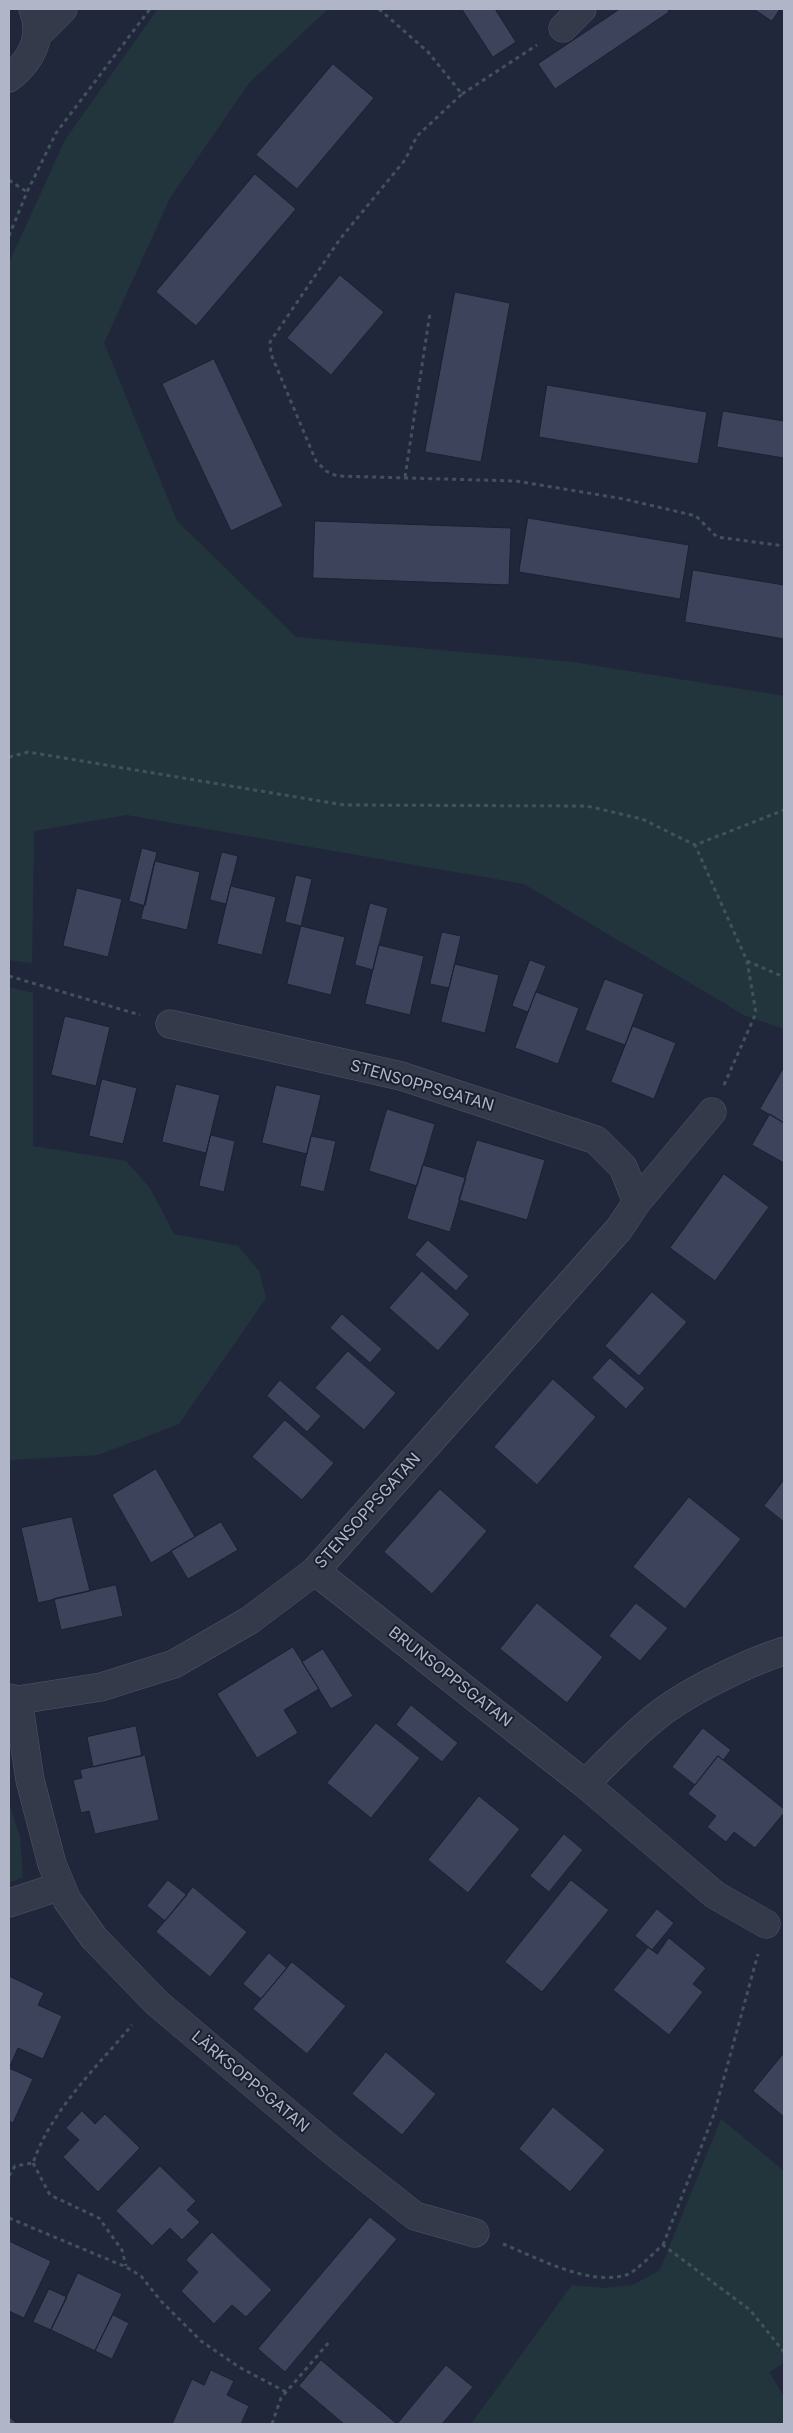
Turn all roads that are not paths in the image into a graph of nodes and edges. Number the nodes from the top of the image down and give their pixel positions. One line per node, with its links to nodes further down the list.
1 (64, 9): 3 (street)
2 (582, 9): 4 (street)
3 (35, 22): 5 (street)
4 (563, 28)
5 (9, 78)
6 (170, 1024): 8 (street, STENSOPPSGATAN)
7 (712, 1112): 8 (street, STENSOPPSGATAN)
8 (637, 1202): 9 (street, STENSOPPSGATAN)
9 (315, 1571): 11 (street, STENSOPPSGATAN); 12 (street, BRUNSOPPSGATAN)
10 (784, 1651): 12 (street)
11 (14, 1699): 13 (street, LÄRKSOPPSGATAN)
12 (585, 1784): 15 (street, BRUNSOPPSGATAN)
13 (61, 1886): 14 (street); 16 (street, LÄRKSOPPSGATAN)
14 (9, 1903)
15 (766, 1924)
16 (475, 2232)

